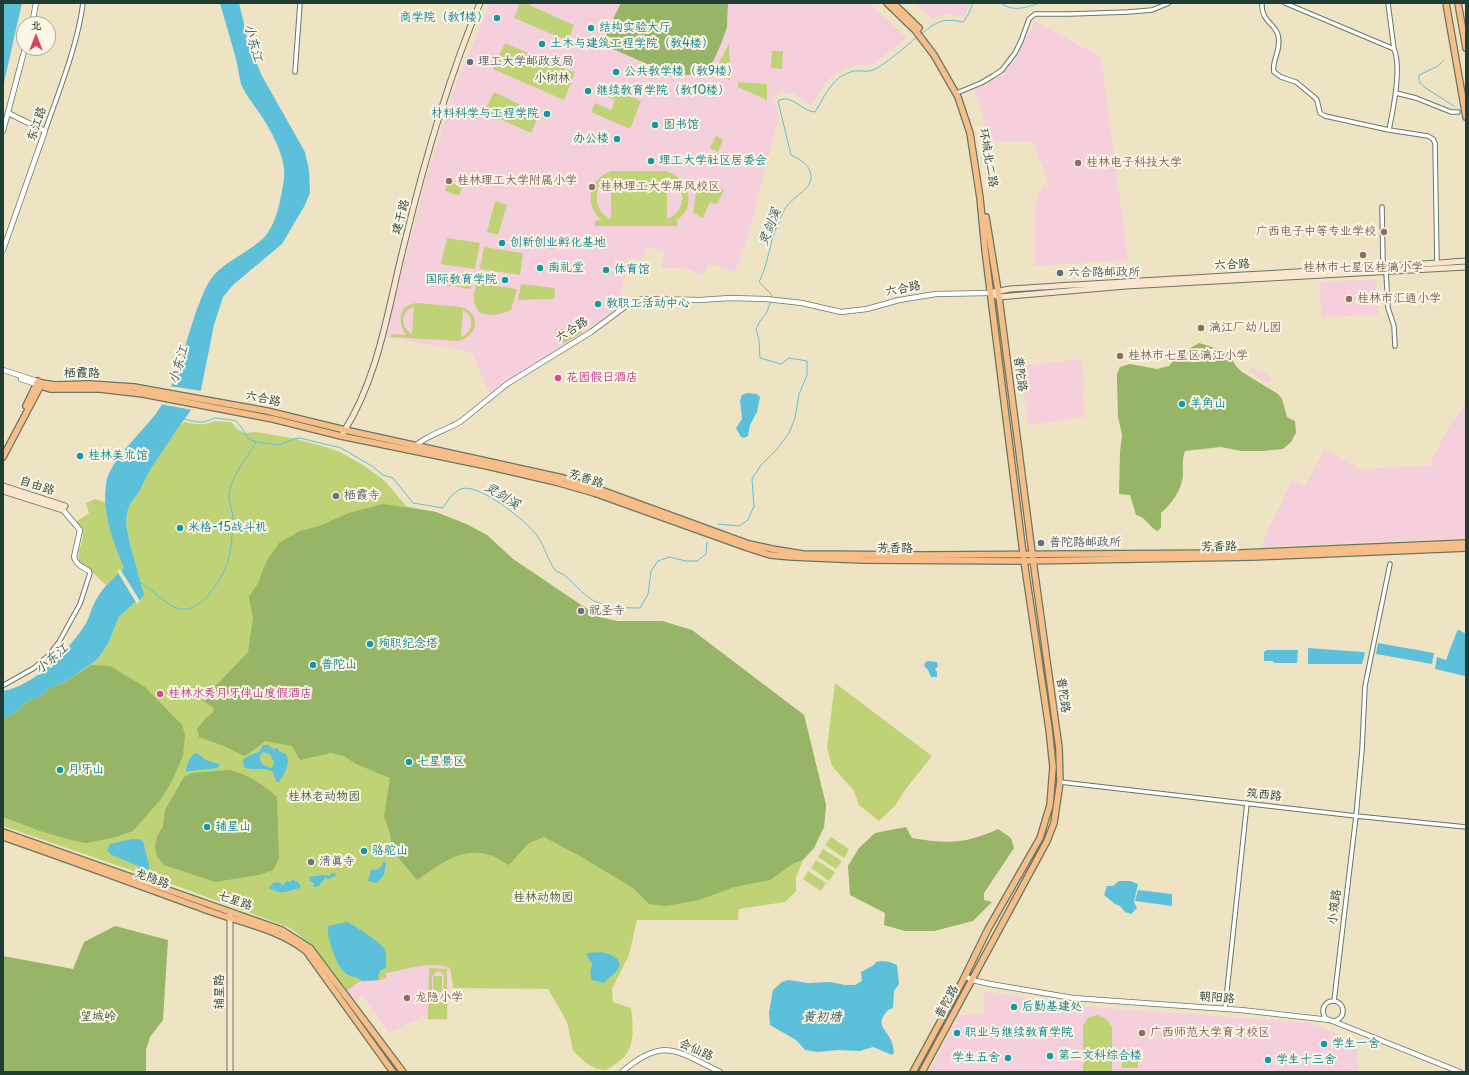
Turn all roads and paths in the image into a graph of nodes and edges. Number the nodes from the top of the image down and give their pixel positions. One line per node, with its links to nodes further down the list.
1 (36, 3): 13 (street)
2 (83, 3): 27 (street, 东江路)
3 (300, 3): 19 (street)
4 (480, 3): 42 (main road, 建干路)
5 (887, 3): 14 (main road)
6 (893, 3): 14 (main road)
7 (1169, 3): 20 (street)
8 (1262, 3): 25 (street)
9 (1285, 3): 17 (street)
10 (1388, 3): 17 (street)
11 (1446, 3): 24 (main road)
12 (1458, 3): 16 (main road)
13 (34, 16)
14 (917, 29): 15 (main road)
15 (926, 40): 20 (main road, 环城北二路); 36 (main road, 环城北二路)
16 (1466, 48)
17 (1394, 49): 21 (street)
18 (24, 56): 23 (street)
19 (295, 72)
20 (959, 92): 35 (main road, 环城北二路)
21 (1396, 93): 22 (street); 25 (street)
22 (1458, 112)
23 (8, 113): 26 (street); 27 (street)
24 (1466, 117)
25 (1389, 130): 32 (street)
26 (3, 131)
27 (45, 131): 29 (street, 东江路)
28 (1382, 207): 34 (street)
29 (5, 239): 30 (street, 东江路)
30 (3, 250)
31 (1466, 261): 32 (main road, 六合路)
32 (1437, 263): 34 (main road, 六合路)
33 (1466, 267): 34 (main road, 六合路)
34 (1385, 269): 35 (main road, 六合路); 37 (main road, 六合路); 38 (street)
35 (998, 290): 36 (main road, 六合路); 37 (main road, 普陀路)
36 (990, 293): 37 (main road); 44 (street, 六合路); 54 (main road, 普陀路)
37 (999, 297): 53 (main road, 普陀路)
38 (1395, 346)
39 (3, 371): 40 (street, 栖霞路)
40 (39, 384): 41 (main road, 栖霞路); 45 (main road); 47 (main road)
41 (162, 395): 42 (main road, 六合路); 43 (main road, 六合路)
42 (345, 430): 43 (main road, 建干路); 44 (main road, 芳香路)
43 (341, 436): 46 (main road, 芳香路)
44 (416, 445): 46 (street, 六合路); 54 (main road, 芳香路)
45 (3, 449)
46 (411, 450): 54 (main road, 芳香路)
47 (3, 457)
48 (3, 486): 50 (main road, 自由路)
49 (3, 491): 50 (main road, 自由路)
50 (64, 508): 56 (street)
51 (1466, 543): 53 (main road, 芳香路)
52 (1466, 548): 53 (main road, 芳香路)
53 (1033, 557): 54 (main road, 芳香路); 58 (main road, 普陀路)
54 (1024, 558): 66 (main road, 普陀路)
55 (1390, 564): 60 (street, 小筑路)
56 (89, 571): 57 (street)
57 (4, 685)
58 (1060, 782): 59 (street, 筑西路); 67 (main road, 普陀路)
59 (1247, 803): 60 (street, 筑西路); 69 (street)
60 (1356, 816): 61 (street, 筑西路); 68 (street, 小筑路)
61 (1466, 826)
62 (3, 832): 64 (main road, 七星路)
63 (3, 837): 65 (main road, 龙隐路)
64 (230, 911): 65 (main road, 辅星路); 73 (main road, 七星路)
65 (230, 918): 71 (main road, 辅星路); 72 (main road, 龙隐路)
66 (965, 976): 67 (street, 朝阳路); 76 (main road, 普陀路)
67 (972, 980): 69 (street, 朝阳路); 77 (main road, 普陀路)
68 (1334, 1001): 70 (street); 70 (street)
69 (1225, 1009): 70 (street, 朝阳路)
70 (1330, 1020): 78 (street, 朝阳路)
71 (230, 1072)
72 (393, 1072)
73 (403, 1072)
74 (622, 1072): 75 (street, 会仙路)
75 (720, 1072)
76 (913, 1072)
77 (922, 1072)
78 (1460, 1072)

